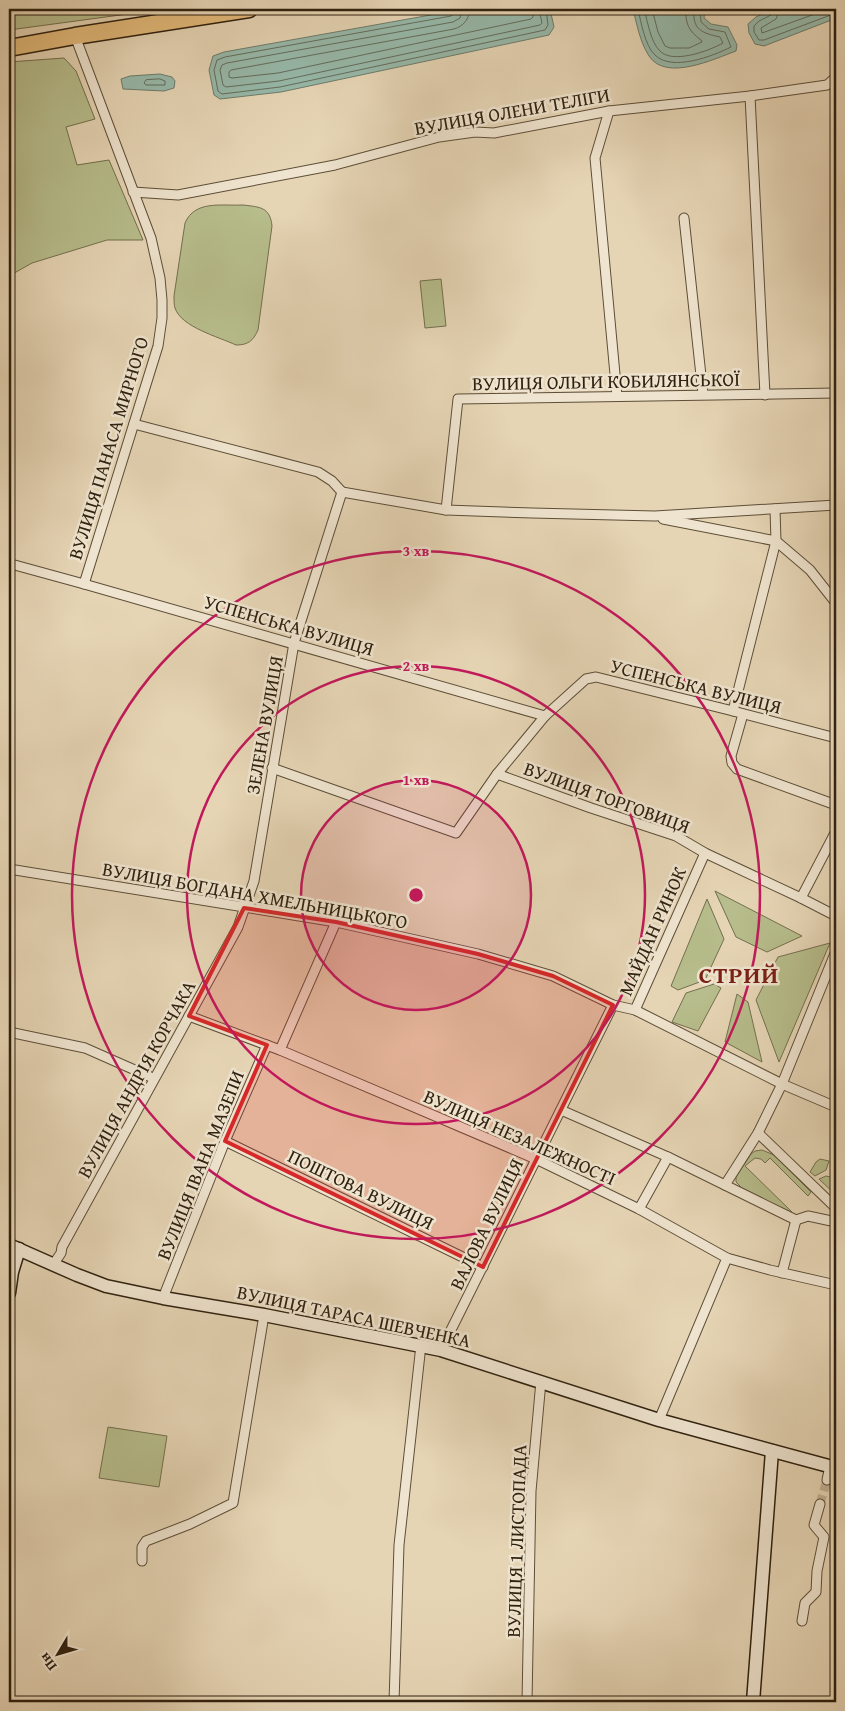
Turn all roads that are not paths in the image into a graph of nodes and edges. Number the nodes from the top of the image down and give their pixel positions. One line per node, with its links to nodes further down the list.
1 (249, 9): 2 (highway)
2 (75, 36): 3 (highway); 7 (street, ВУЛИЦЯ ПАНАСА МИРНОГО)
3 (9, 48)
4 (836, 77): 5 (street, ВУЛИЦЯ ОЛЕНИ ТЕЛІГИ)
5 (750, 96): 6 (street, ВУЛИЦЯ ОЛЕНИ ТЕЛІГИ); 11 (street)
6 (609, 111): 7 (street, ВУЛИЦЯ ОЛЕНИ ТЕЛІГИ); 12 (street)
7 (134, 192): 13 (street, ВУЛИЦЯ ПАНАСА МИРНОГО)
8 (684, 218): 10 (street)
9 (836, 393): 11 (street, ВУЛИЦЯ ОЛЬГИ КОБИЛЯНСЬКОЇ)
10 (703, 394): 11 (street, ВУЛИЦЯ ОЛЬГИ КОБИЛЯНСЬКОЇ); 12 (street, ВУЛИЦЯ ОЛЬГИ КОБИЛЯНСЬКОЇ)
11 (765, 395)
12 (617, 396): 17 (street, ВУЛИЦЯ ОЛЬГИ КОБИЛЯНСЬКОЇ)
13 (134, 424): 14 (street); 21 (street, ВУЛИЦЯ ПАНАСА МИРНОГО)
14 (342, 492): 17 (street); 23 (street, ЗЕЛЕНА ВУЛИЦЯ)
15 (836, 505): 16 (street)
16 (775, 509): 18 (street); 19 (street)
17 (446, 510): 18 (street)
18 (645, 516): 19 (street)
19 (776, 541): 22 (street); 24 (street)
20 (10, 564): 21 (street, УСПЕНСЬКА ВУЛИЦЯ)
21 (84, 584): 23 (street, УСПЕНСЬКА ВУЛИЦЯ)
22 (836, 603)
23 (294, 643): 26 (street, УСПЕНСЬКА ВУЛИЦЯ); 28 (street, ЗЕЛЕНА ВУЛИЦЯ)
24 (733, 711): 25 (street, УСПЕНСЬКА ВУЛИЦЯ); 26 (street, УСПЕНСЬКА ВУЛИЦЯ)
25 (743, 714): 27 (street, УСПЕНСЬКА ВУЛИЦЯ); 30 (street)
26 (545, 716): 29 (street)
27 (836, 738)
28 (272, 768): 29 (street); 35 (street, ЗЕЛЕНА ВУЛИЦЯ)
29 (497, 774): 32 (street, ВУЛИЦЯ ТОРГОВИЦЯ)
30 (836, 805)
31 (836, 831): 34 (street)
32 (705, 853): 34 (street, МАЙДАН РИНОК); 40 (street, МАЙДАН РИНОК)
33 (9, 869): 35 (street, ВУЛИЦЯ БОГДАНА ХМЕЛЬНИЦЬКОГО)
34 (801, 898): 36 (street, МАЙДАН РИНОК)
35 (244, 908): 37 (street, ВУЛИЦЯ БОГДАНА ХМЕЛЬНИЦЬКОГО); 41 (street, ВУЛИЦЯ АНДРІЯ КОРЧАКА)
36 (836, 916)
37 (336, 922): 39 (street, ВУЛИЦЯ БОГДАНА ХМЕЛЬНИЦЬКОГО); 44 (street)
38 (836, 950): 46 (street)
39 (613, 1005): 40 (street, ВУЛИЦЯ БОГДАНА ХМЕЛЬНИЦЬКОГО); 48 (street, ВАЛОВА ВУЛИЦЯ)
40 (635, 1010): 46 (street, МАЙДАН РИНОК)
41 (189, 1016): 43 (street, ВУЛИЦЯ НЕЗАЛЕЖНОСТІ); 45 (street, ВУЛИЦЯ АНДРІЯ КОРЧАКА)
42 (9, 1032): 45 (street)
43 (267, 1045): 44 (street, ВУЛИЦЯ НЕЗАЛЕЖНОСТІ); 50 (street, ВУЛИЦЯ ІВАНА МАЗЕПИ)
44 (280, 1050): 52 (street, ВУЛИЦЯ НЕЗАЛЕЖНОСТІ)
45 (154, 1078): 60 (street, ВУЛИЦЯ АНДРІЯ КОРЧАКА)
46 (782, 1084): 47 (street, МАЙДАН РИНОК); 49 (street)
47 (836, 1107)
48 (561, 1110): 51 (street); 52 (street, ВАЛОВА ВУЛИЦЯ)
49 (758, 1133): 53 (street); 54 (street)
50 (225, 1141): 61 (street, ПОШТОВА ВУЛИЦЯ); 65 (street, ВУЛИЦЯ ІВАНА МАЗЕПИ)
51 (668, 1158): 53 (street); 55 (street)
52 (536, 1160): 55 (street, ВУЛИЦЯ НЕЗАЛЕЖНОСТІ); 61 (street, ВАЛОВА ВУЛИЦЯ)
53 (726, 1186): 56 (street)
54 (836, 1208)
55 (639, 1209): 59 (street, ВУЛИЦЯ НЕЗАЛЕЖНОСТІ)
56 (796, 1220): 57 (street); 62 (street)
57 (836, 1222)
58 (14, 1247): 60 (main road, ВУЛИЦЯ ТАРАСА ШЕВЧЕНКА); 64 (main road)
59 (727, 1258): 62 (street, ВУЛИЦЯ НЕЗАЛЕЖНОСТІ); 70 (street)
60 (52, 1265): 65 (main road, ВУЛИЦЯ ТАРАСА ШЕВЧЕНКА)
61 (482, 1267): 68 (street, ВАЛОВА ВУЛИЦЯ)
62 (782, 1273): 63 (street, ВУЛИЦЯ НЕЗАЛЕЖНОСТІ)
63 (836, 1285)
64 (9, 1293)
65 (163, 1298): 66 (main road, ВУЛИЦЯ ТАРАСА ШЕВЧЕНКА)
66 (264, 1314): 67 (main road, ВУЛИЦЯ ТАРАСА ШЕВЧЕНКА); 75 (street)
67 (421, 1346): 68 (main road, ВУЛИЦЯ ТАРАСА ШЕВЧЕНКА); 77 (street)
68 (441, 1350): 69 (main road, ВУЛИЦЯ ТАРАСА ШЕВЧЕНКА)
69 (541, 1381): 70 (main road, ВУЛИЦЯ ТАРАСА ШЕВЧЕНКА); 78 (street, ВУЛИЦЯ 1 ЛИСТОПАДА)
70 (659, 1420): 71 (main road, ВУЛИЦЯ ТАРАСА ШЕВЧЕНКА)
71 (772, 1451): 72 (main road, ВУЛИЦЯ ТАРАСА ШЕВЧЕНКА); 79 (main road)
72 (833, 1467): 73 (street)
73 (826, 1480)
74 (820, 1504): 76 (street)
75 (142, 1561)
76 (802, 1620)
77 (394, 1702)
78 (527, 1702)
79 (753, 1702): 80 (street)
80 (764, 1702)

